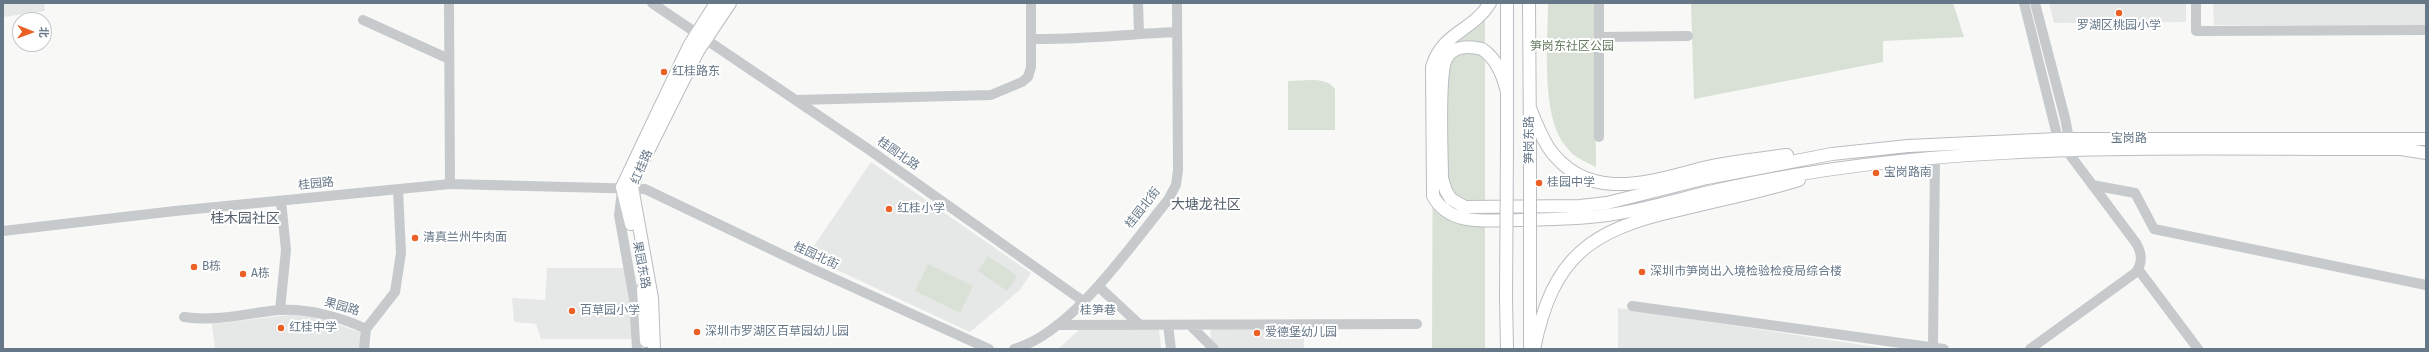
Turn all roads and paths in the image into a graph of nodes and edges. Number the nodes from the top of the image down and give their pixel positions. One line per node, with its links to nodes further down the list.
1 (449, 3): 23 (street)
2 (652, 3): 20 (street, 桂圆北路)
3 (716, 3): 20 (main road, 红桂路)
4 (730, 3): 20 (main road, 红桂路)
5 (1031, 3): 22 (street)
6 (1138, 3): 18 (street)
7 (1177, 3): 17 (street, 桂园北街)
8 (1490, 3): 33 (main road)
9 (1507, 3): 24 (main road, 笋岗东路)
10 (1529, 3): 26 (main road, 笋岗东路)
11 (1598, 3): 21 (street)
12 (2024, 3): 29 (street)
13 (2035, 3): 29 (street)
14 (2196, 3): 16 (street)
15 (363, 20): 23 (street)
16 (2426, 30)
17 (1177, 32): 18 (street); 43 (street, 桂园北街)
18 (1138, 33): 22 (street)
19 (1688, 36): 21 (street)
20 (700, 37): 25 (street, 桂圆北路); 36 (main road, 红桂路)
21 (1599, 37): 27 (street)
22 (1031, 39): 25 (street)
23 (449, 59): 34 (street)
24 (1507, 92): 31 (main road); 64 (main road, 笋岗东路, bridge)
25 (796, 100): 44 (street, 桂圆北路)
26 (1530, 108): 31 (main road); 65 (main road, 笋岗东路, bridge)
27 (1599, 136)
28 (2426, 139): 29 (main road, 宝岗路)
29 (2065, 142): 30 (main road, 宝岗路); 31 (main road, 宝岗路); 32 (main road, 宝岗路); 35 (street)
30 (2426, 153)
31 (1832, 154)
32 (1935, 157): 33 (main road, 宝岗路); 55 (street)
33 (1834, 168): 66 (main road)
34 (450, 184): 36 (street, 桂园路); 37 (street, 桂园路)
35 (2092, 185): 41 (street); 42 (street)
36 (627, 187): 39 (main road, 红桂路); 57 (street, 果园东路); 60 (street, 桂园北街)
37 (398, 189): 38 (street, 桂园路); 53 (street, 果园路)
38 (281, 201): 40 (street, 桂园路); 46 (street)
39 (634, 217): 58 (main road, 红桂路); 59 (main road, 红桂路)
40 (3, 231)
41 (2138, 269): 54 (street); 70 (street)
42 (2426, 285)
43 (1098, 286): 44 (street, 桂园北街); 48 (street)
44 (1083, 301): 50 (street, 桂园北街)
45 (1632, 306): 55 (street)
46 (280, 310): 47 (street, 果园路); 53 (street, 果园路)
47 (184, 317)
48 (1138, 324): 50 (street, 桂笋巷); 51 (street, 桂笋巷)
49 (1417, 324): 52 (street, 桂笋巷)
50 (1057, 325): 61 (street, 桂园北街)
51 (1168, 325): 52 (street, 桂笋巷); 62 (street)
52 (1190, 325): 63 (street)
53 (366, 329): 56 (street)
54 (2049, 335): 68 (street); 69 (street)
55 (1933, 347): 67 (street)
56 (364, 349)
57 (637, 349)
58 (647, 349)
59 (654, 349)
60 (989, 349)
61 (1014, 349)
62 (1171, 349)
63 (1214, 349)
64 (1506, 349)
65 (1530, 349)
66 (1534, 349)
67 (1944, 349)
68 (2030, 349)
69 (2047, 349)
70 (2198, 349)

